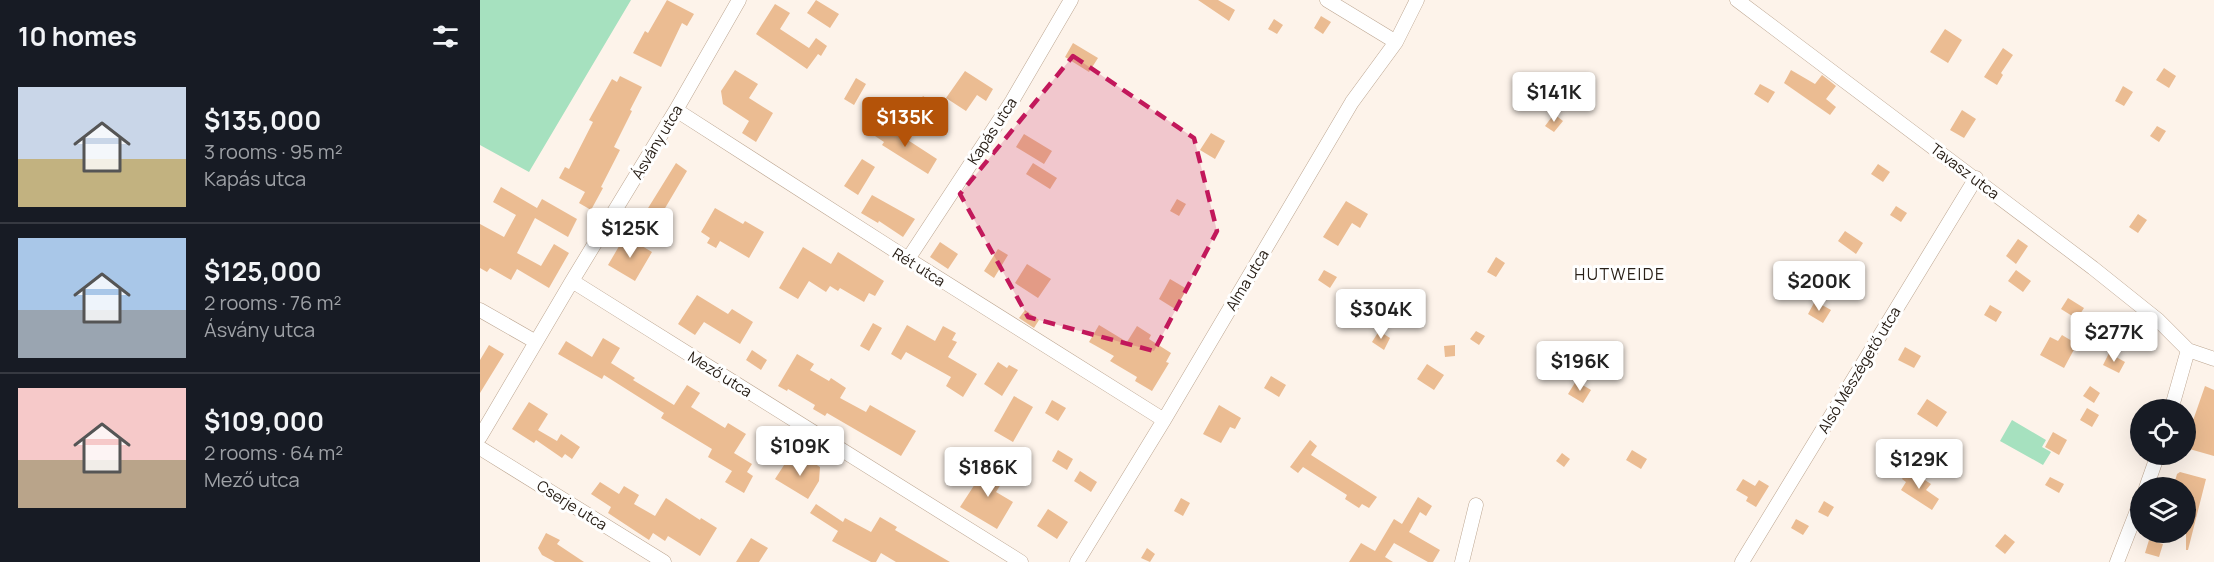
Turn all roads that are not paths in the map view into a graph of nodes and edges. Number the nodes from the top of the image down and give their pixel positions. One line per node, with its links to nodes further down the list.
1 (1071, 0): 9 (street, Kapás utca)
2 (1327, 0): 6 (street)
3 (1417, 0): 6 (street, Alma utca)
4 (1737, 0): 8 (street, Tavasz utca)
5 (737, 1): 7 (street, Ásvány utca)
6 (1396, 42): 16 (street, Alma utca)
7 (676, 111): 9 (street, Rét utca); 10 (street, Ásvány utca)
8 (1976, 178): 13 (street, Tavasz utca); 25 (street, Alsó Mészégető utca)
9 (908, 260): 16 (street, Rét utca)
10 (572, 281): 12 (street, Ásvány utca); 22 (street, Mező utca)
11 (480, 310): 12 (street)
12 (536, 342): 17 (street, Ásvány utca)
13 (2188, 350): 14 (street); 15 (street)
14 (2214, 359)
15 (2174, 399)
16 (1164, 420): 23 (street, Alma utca)
17 (481, 432)
18 (480, 448): 21 (street, Cserje utca)
19 (1476, 505): 24 (street)
20 (2130, 529): 26 (street)
21 (664, 562)
22 (1021, 562)
23 (1077, 562)
24 (1462, 562)
25 (1742, 562)
26 (2117, 562)

